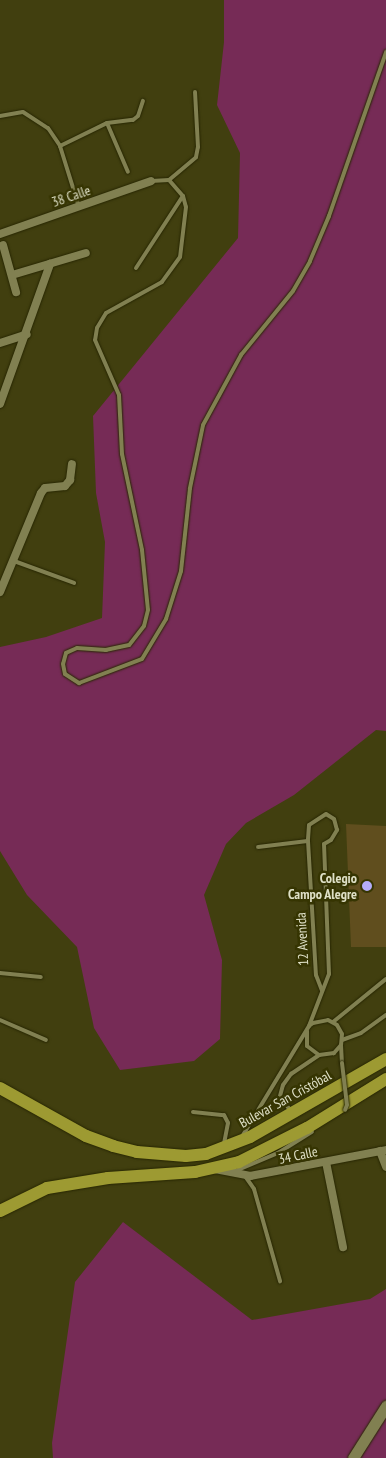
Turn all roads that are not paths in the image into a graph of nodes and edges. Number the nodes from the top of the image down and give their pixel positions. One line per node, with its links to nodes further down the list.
1 (386, 52): 10 (lane)
2 (194, 92): 8 (lane)
3 (143, 101): 5 (lane)
4 (0, 116): 6 (lane)
5 (107, 123): 6 (lane); 7 (lane)
6 (60, 146): 11 (lane)
7 (128, 172)
8 (169, 180): 9 (lane); 10 (lane)
9 (151, 181): 11 (street, 38 Calle)
10 (183, 196): 16 (lane)
11 (79, 207): 12 (street, 38 Calle)
12 (0, 234)
13 (3, 245): 17 (street)
14 (86, 253): 15 (street)
15 (50, 264): 17 (street); 19 (street)
16 (136, 268)
17 (12, 275): 18 (street)
18 (16, 292)
19 (27, 334): 20 (street); 21 (street)
20 (0, 343)
21 (0, 404)
22 (72, 464): 23 (street)
23 (14, 562): 24 (lane); 25 (street)
24 (74, 583)
25 (0, 592)
26 (308, 841): 27 (lane); 31 (lane, 12 Avenida); 31 (lane, 12 Avenida)
27 (258, 848)
28 (0, 973): 29 (lane)
29 (41, 977)
30 (386, 979): 34 (lane)
31 (322, 991): 35 (lane, 12 Avenida)
32 (386, 1015): 38 (lane)
33 (0, 1020): 37 (lane)
34 (333, 1022): 35 (lane); 38 (lane)
35 (310, 1026): 36 (lane)
36 (307, 1031): 39 (lane); 45 (lane)
37 (46, 1040)
38 (342, 1042): 39 (lane); 51 (lane, bridge)
39 (319, 1056): 44 (lane)
40 (386, 1059): 44 (main road, Bulevar San Cristóbal)
41 (386, 1080): 50 (main road)
42 (0, 1088): 46 (main road, Bulevar San Cristóbal)
43 (193, 1112): 46 (lane)
44 (293, 1114): 45 (main road, Bulevar San Cristóbal)
45 (240, 1140): 46 (main road, Bulevar San Cristóbal)
46 (223, 1147)
47 (383, 1151): 48 (street, 34 Calle); 49 (street)
48 (326, 1162): 52 (street, 34 Calle); 54 (street)
49 (386, 1167)
50 (215, 1169): 51 (street, 34 Calle); 53 (main road)
51 (229, 1174): 52 (street, 34 Calle)
52 (245, 1176): 55 (lane)
53 (3, 1208)
54 (343, 1247)
55 (280, 1281)
56 (386, 1406): 57 (street)
57 (352, 1458)

